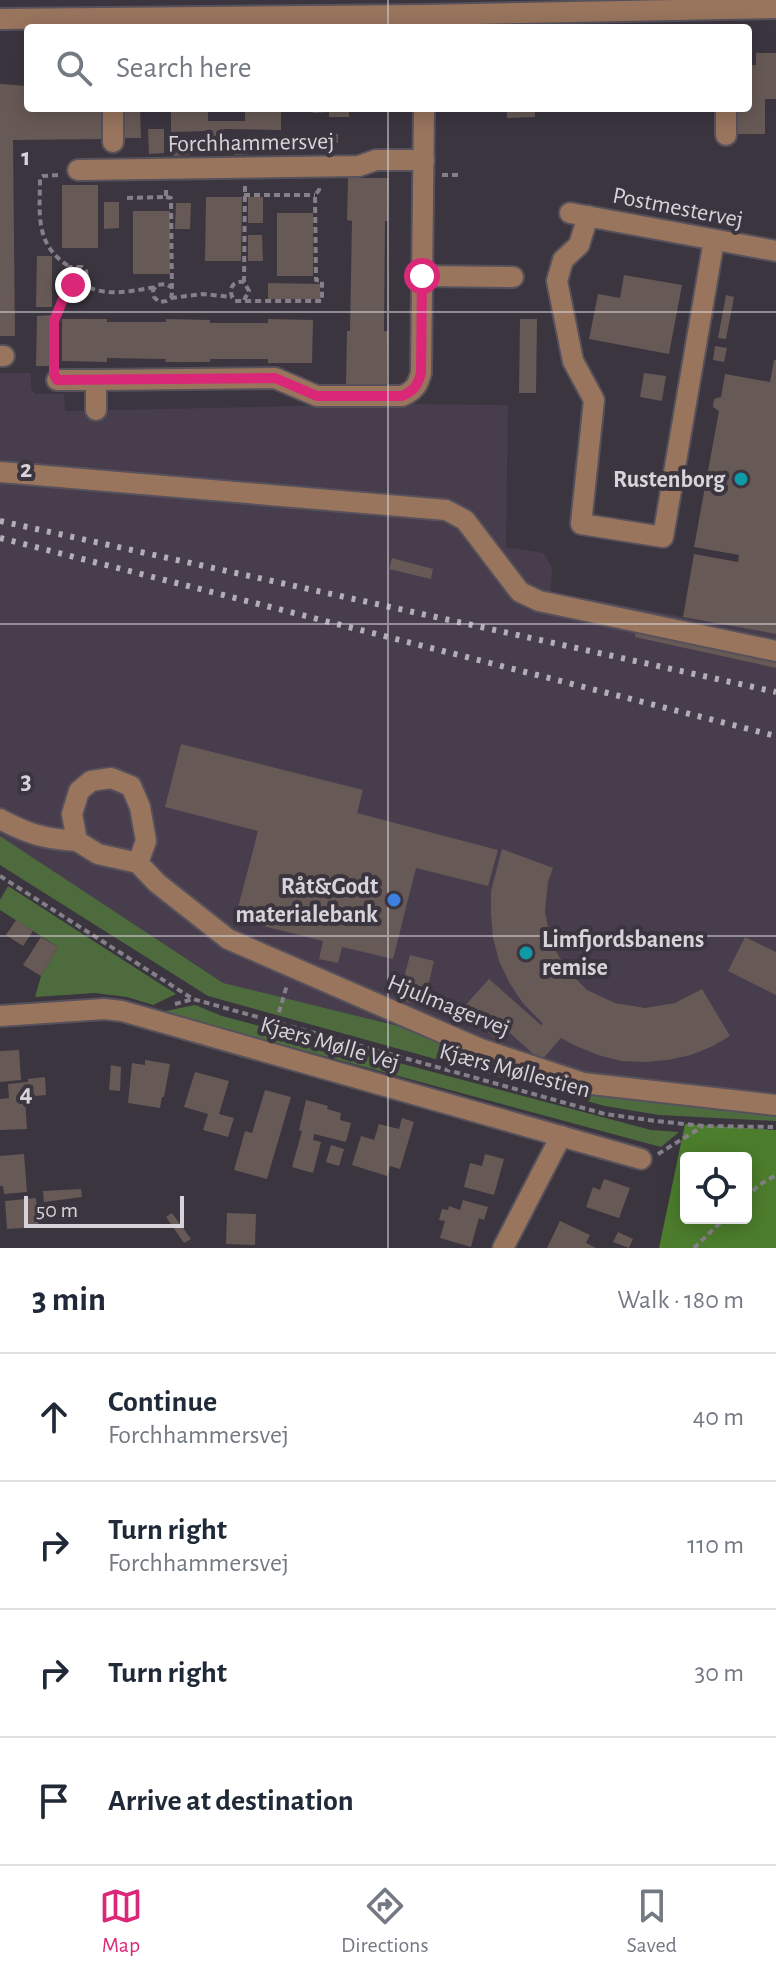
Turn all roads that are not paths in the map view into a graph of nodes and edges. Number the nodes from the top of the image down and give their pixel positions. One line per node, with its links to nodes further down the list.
1 (776, 8): 3 (street)
2 (154, 9): 5 (street); 6 (street)
3 (725, 18): 5 (street)
4 (0, 19): 6 (street)
5 (424, 22)
6 (112, 23)
7 (113, 112): 11 (street)
8 (424, 112): 12 (street)
9 (726, 112): 10 (street)
10 (726, 135)
11 (113, 142)
12 (424, 160): 13 (street, Forchhammersvej); 16 (street)
13 (78, 170)
14 (714, 240): 14 (street, Postmestervej); 15 (street, Postmestervej)
15 (776, 251)
16 (422, 276): 17 (street); 19 (street)
17 (513, 277)
18 (57, 380): 19 (street)
19 (96, 380): 20 (street)
20 (96, 410)
21 (0, 472): 22 (street)
22 (776, 651)
23 (0, 819): 24 (street)
24 (77, 841): 25 (street); 25 (street)
25 (138, 863): 27 (street, Hjulmagervej)
26 (0, 1016): 28 (street, Kjærs Mølle Vej)
27 (776, 1105)
28 (561, 1136): 29 (street, Kjærs Mølle Vej); 30 (street)
29 (641, 1159)
30 (503, 1248)

